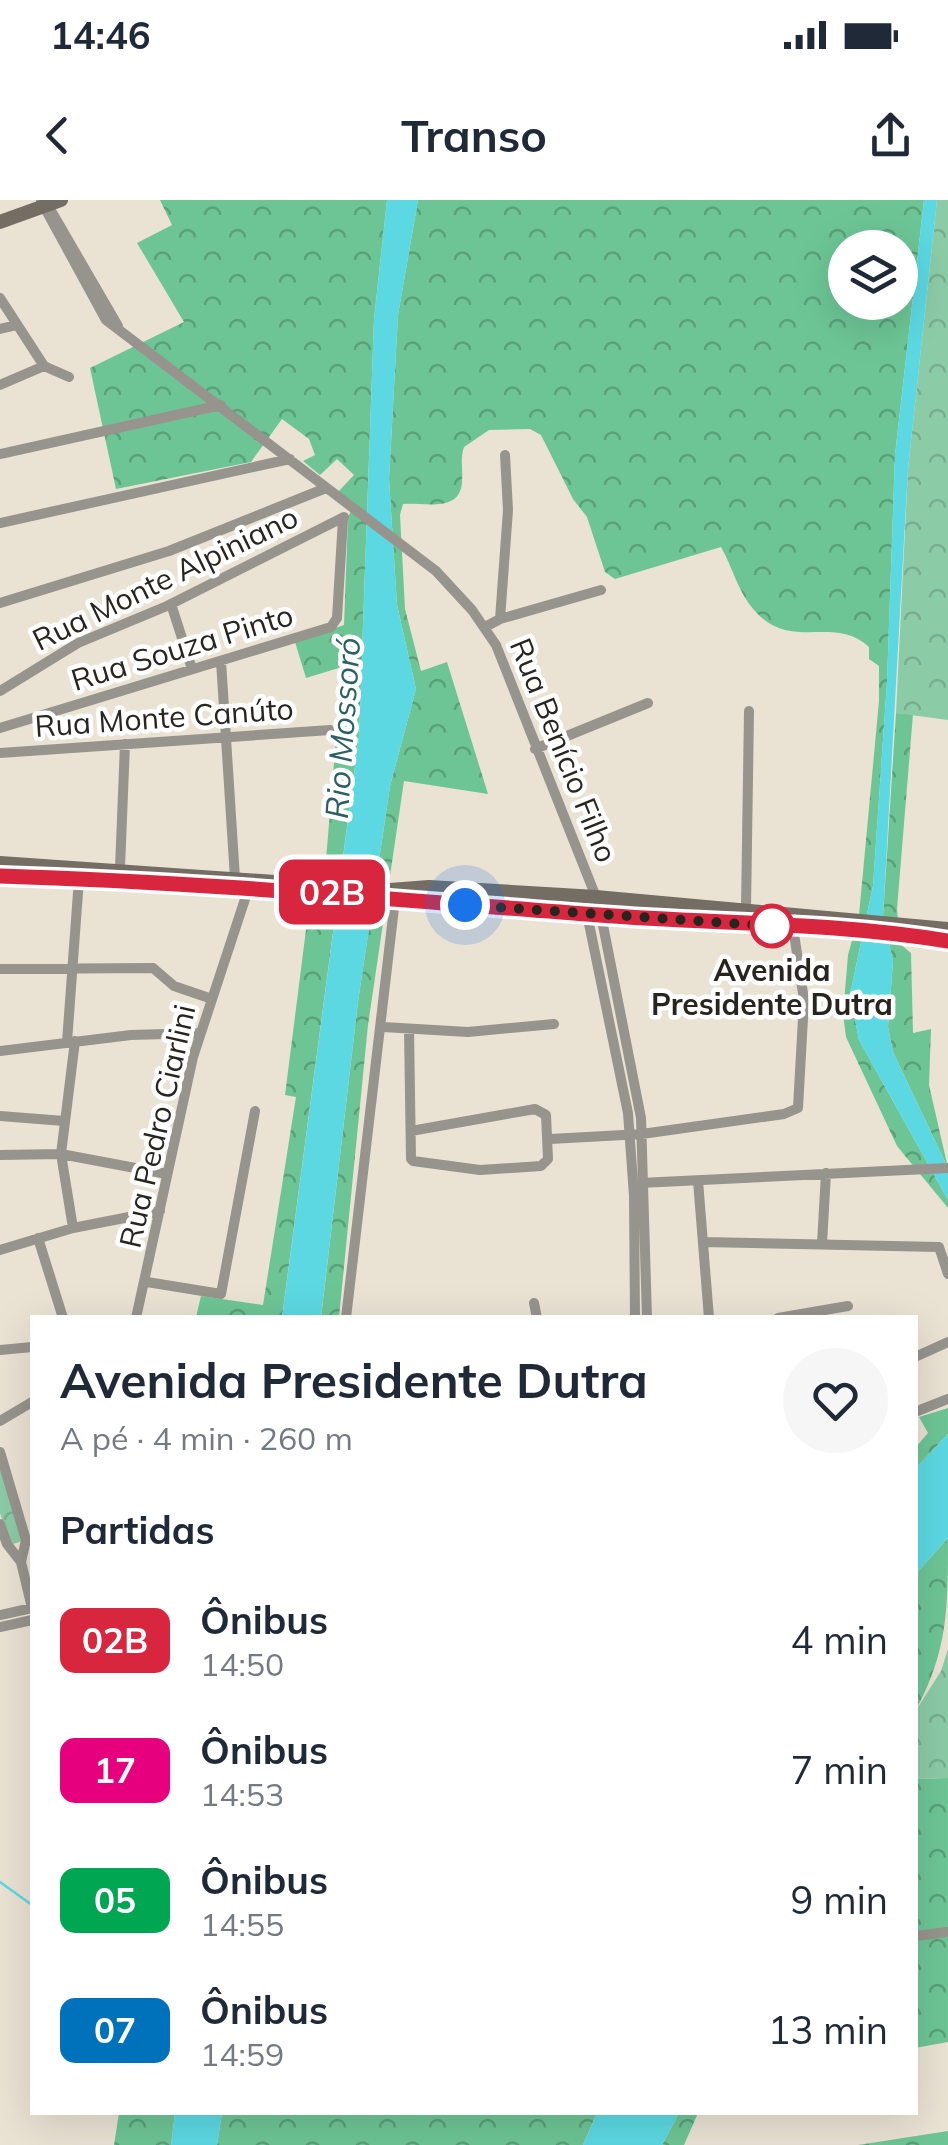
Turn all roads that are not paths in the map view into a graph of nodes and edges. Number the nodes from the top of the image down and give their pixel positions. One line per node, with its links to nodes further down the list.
1 (45, 202): 2 (main road); 3 (main road); 10 (street, Rua Benício Filho)
2 (0, 213)
3 (0, 222)
4 (0, 298): 5 (street)
5 (10, 320): 6 (street); 7 (street)
6 (0, 329)
7 (44, 366): 8 (street); 9 (street)
8 (69, 376)
9 (0, 385)
10 (220, 405): 11 (street); 13 (street, Rua Benício Filho)
11 (0, 454)
12 (505, 455): 20 (street)
13 (290, 458): 14 (street, Rua Benício Filho); 16 (street)
14 (326, 488): 15 (street, Rua Benício Filho); 18 (street)
15 (349, 513): 19 (street, Rua Monte Alpiniano); 21 (street, Rua Benício Filho); 22 (street, Rua Souza Pinto)
16 (0, 523)
17 (601, 590): 20 (street)
18 (0, 603)
19 (170, 604): 23 (street); 24 (street, Rua Monte Alpiniano)
20 (500, 619): 21 (street)
21 (485, 627): 31 (street, Rua Benício Filho)
22 (221, 661): 23 (street, Rua Souza Pinto); 29 (street)
23 (192, 669): 27 (street, Rua Souza Pinto)
24 (0, 691)
25 (648, 703): 31 (street)
26 (748, 711): 42 (street)
27 (0, 728)
28 (330, 730): 29 (street, Rua Monte Canúto)
29 (224, 739): 30 (street, Rua Monte Canúto); 37 (street)
30 (125, 744): 32 (street, Rua Monte Canúto); 34 (street)
31 (534, 749): 41 (street, Rua Benício Filho)
32 (0, 753)
33 (0, 862): 34 (main road)
34 (120, 868): 37 (main road)
35 (0, 876): 36 (main road)
36 (79, 878): 39 (main road); 50 (street)
37 (236, 878): 38 (main road)
38 (325, 889): 39 (main road); 40 (main road)
39 (248, 890): 52 (street, Rua Pedro Ciarlini)
40 (393, 893): 41 (main road); 44 (main road); 54 (street)
41 (596, 897): 43 (main road)
42 (746, 910): 43 (main road); 45 (main road)
43 (676, 912): 44 (main road); 46 (main road)
44 (594, 914): 63 (street)
45 (847, 924): 46 (main road); 47 (main road)
46 (793, 927): 63 (street)
47 (900, 929): 48 (main road); 49 (main road)
48 (948, 929)
49 (948, 941)
50 (72, 966): 51 (street); 52 (street); 57 (street)
51 (0, 970)
52 (212, 1000): 56 (street, Rua Pedro Ciarlini)
53 (554, 1024): 55 (street)
54 (383, 1027): 55 (street); 85 (street)
55 (409, 1028): 62 (street)
56 (201, 1033): 57 (street); 68 (street, Rua Pedro Ciarlini)
57 (71, 1042): 58 (street); 61 (street)
58 (0, 1051)
59 (255, 1110): 80 (street)
60 (0, 1116): 61 (street)
61 (64, 1121): 65 (street)
62 (411, 1131): 64 (street); 64 (street)
63 (636, 1135): 64 (street); 71 (street)
64 (550, 1139)
65 (60, 1154): 66 (street); 68 (street); 73 (street)
66 (0, 1155)
67 (948, 1168): 69 (street)
68 (167, 1174): 72 (street, Rua Pedro Ciarlini)
69 (826, 1174): 70 (street); 76 (street)
70 (698, 1181): 71 (street); 75 (street)
71 (640, 1183): 87 (street); 88 (street)
72 (160, 1210): 73 (street); 80 (street, Rua Pedro Ciarlini)
73 (73, 1228): 74 (street)
74 (38, 1238): 78 (street); 83 (street)
75 (703, 1242): 76 (street); 89 (street)
76 (822, 1244): 77 (street)
77 (944, 1247): 79 (street)
78 (0, 1250)
79 (948, 1274)
80 (147, 1282): 84 (street, Rua Pedro Ciarlini)
81 (534, 1303): 86 (street)
82 (848, 1306): 90 (street)
83 (62, 1315)
84 (137, 1315)
85 (346, 1315)
86 (536, 1315)
87 (635, 1315)
88 (648, 1315)
89 (709, 1315)
90 (804, 1315)
91 (948, 1342): 94 (street)
92 (30, 1347): 93 (street)
93 (0, 1350)
94 (918, 1356)
95 (948, 1398): 97 (street)
96 (30, 1403): 98 (street)
97 (918, 1411)
98 (0, 1421)
99 (0, 1452): 101 (street)
100 (0, 1524): 101 (street)
101 (22, 1562): 102 (street)
102 (30, 1599)
103 (30, 1608): 104 (street)
104 (0, 1616)
105 (30, 1620): 106 (street)
106 (0, 1627)
107 (948, 1932): 108 (street)
108 (918, 1936)

